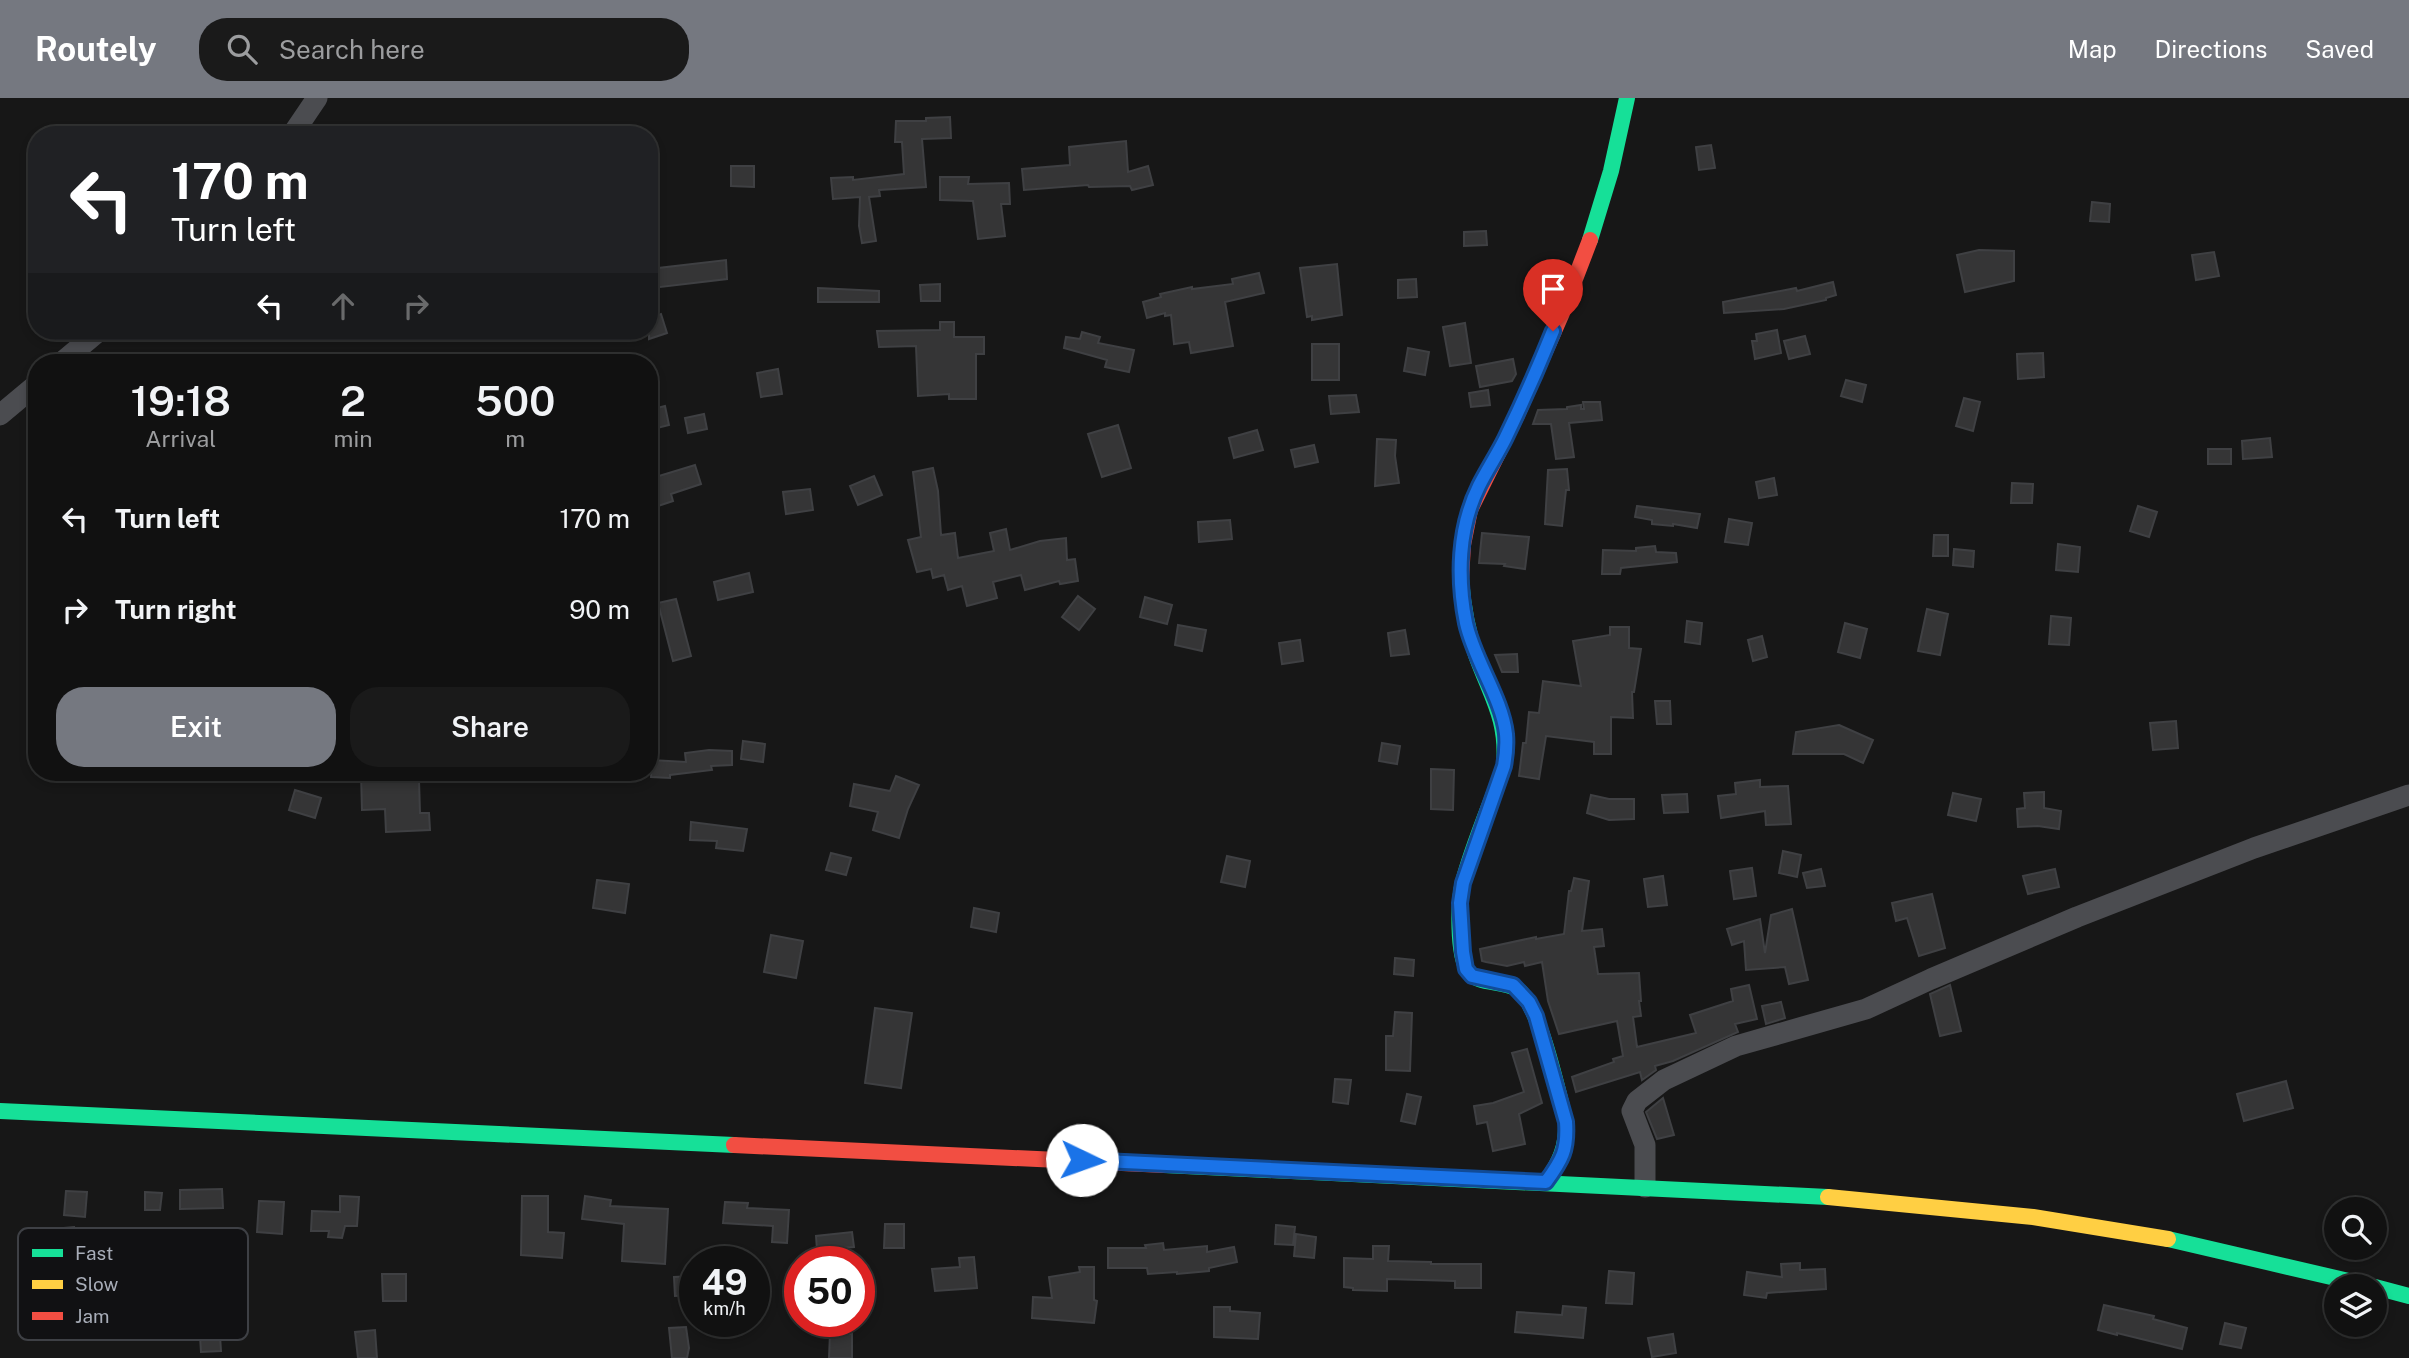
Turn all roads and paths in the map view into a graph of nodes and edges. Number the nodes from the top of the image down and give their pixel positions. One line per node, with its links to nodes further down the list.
1 (317, 98): 3 (street)
2 (1627, 98): 10 (main road)
3 (298, 126)
4 (88, 340): 5 (street)
5 (72, 354)
6 (28, 392): 7 (street)
7 (0, 415)
8 (2409, 795): 11 (street)
9 (0, 1111): 10 (main road)
10 (1546, 1182): 11 (main road)
11 (1645, 1187): 12 (main road)
12 (2324, 1275)
13 (2387, 1291): 14 (main road)
14 (2409, 1296)

